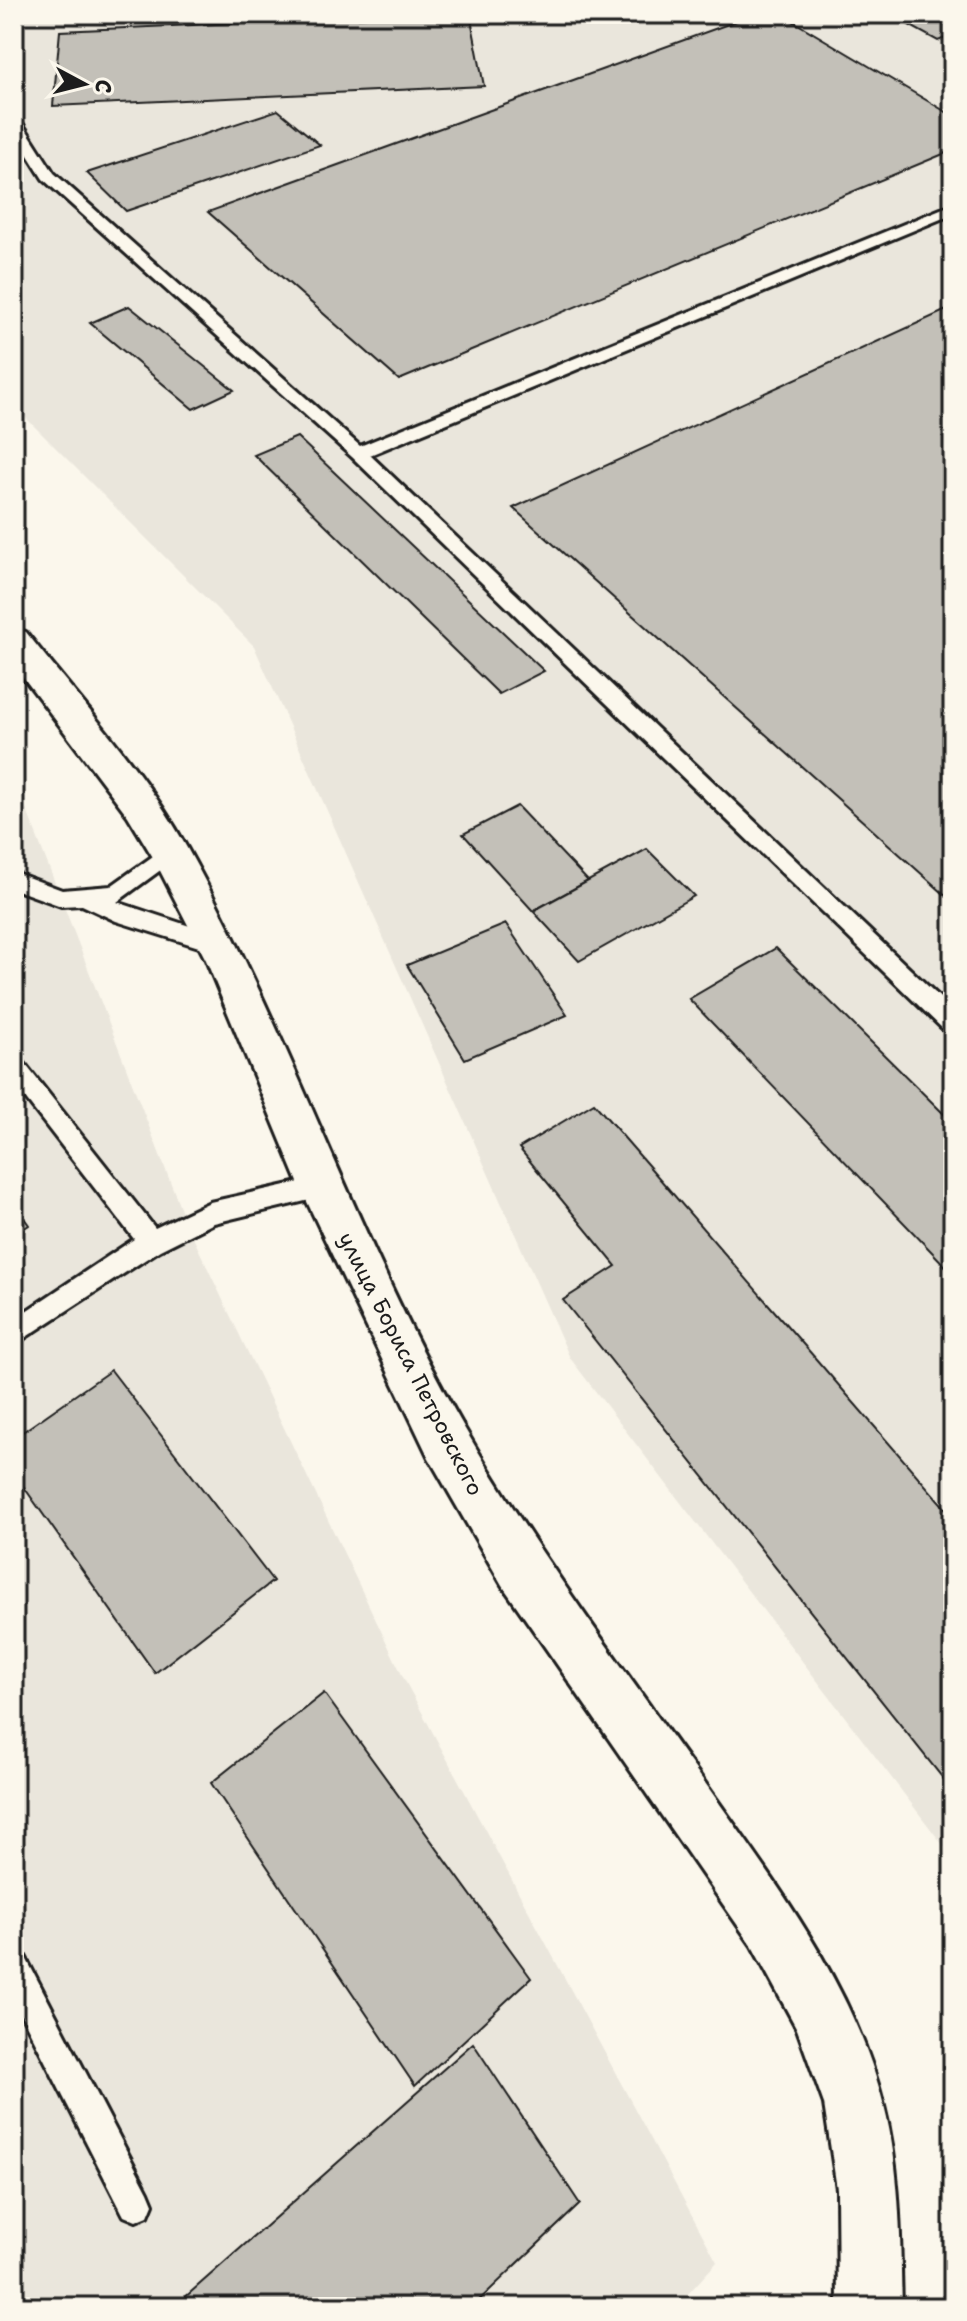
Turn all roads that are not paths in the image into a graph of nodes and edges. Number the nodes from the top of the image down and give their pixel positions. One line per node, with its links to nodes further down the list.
1 (14, 121): 3 (lane)
2 (953, 209): 3 (lane)
3 (358, 453): 9 (lane)
4 (14, 640): 5 (street, улица Бориса Петровского)
5 (170, 852): 7 (lane); 8 (street, улица Бориса Петровского)
6 (14, 880): 7 (lane)
7 (84, 896): 8 (lane)
8 (218, 944): 11 (street, улица Бориса Петровского)
9 (953, 1024)
10 (14, 1067): 12 (lane)
11 (322, 1187): 12 (lane); 16 (street, улица Бориса Петровского)
12 (151, 1242): 13 (lane)
13 (14, 1333)
14 (14, 1967): 15 (lane)
15 (136, 2204)
16 (870, 2307)

